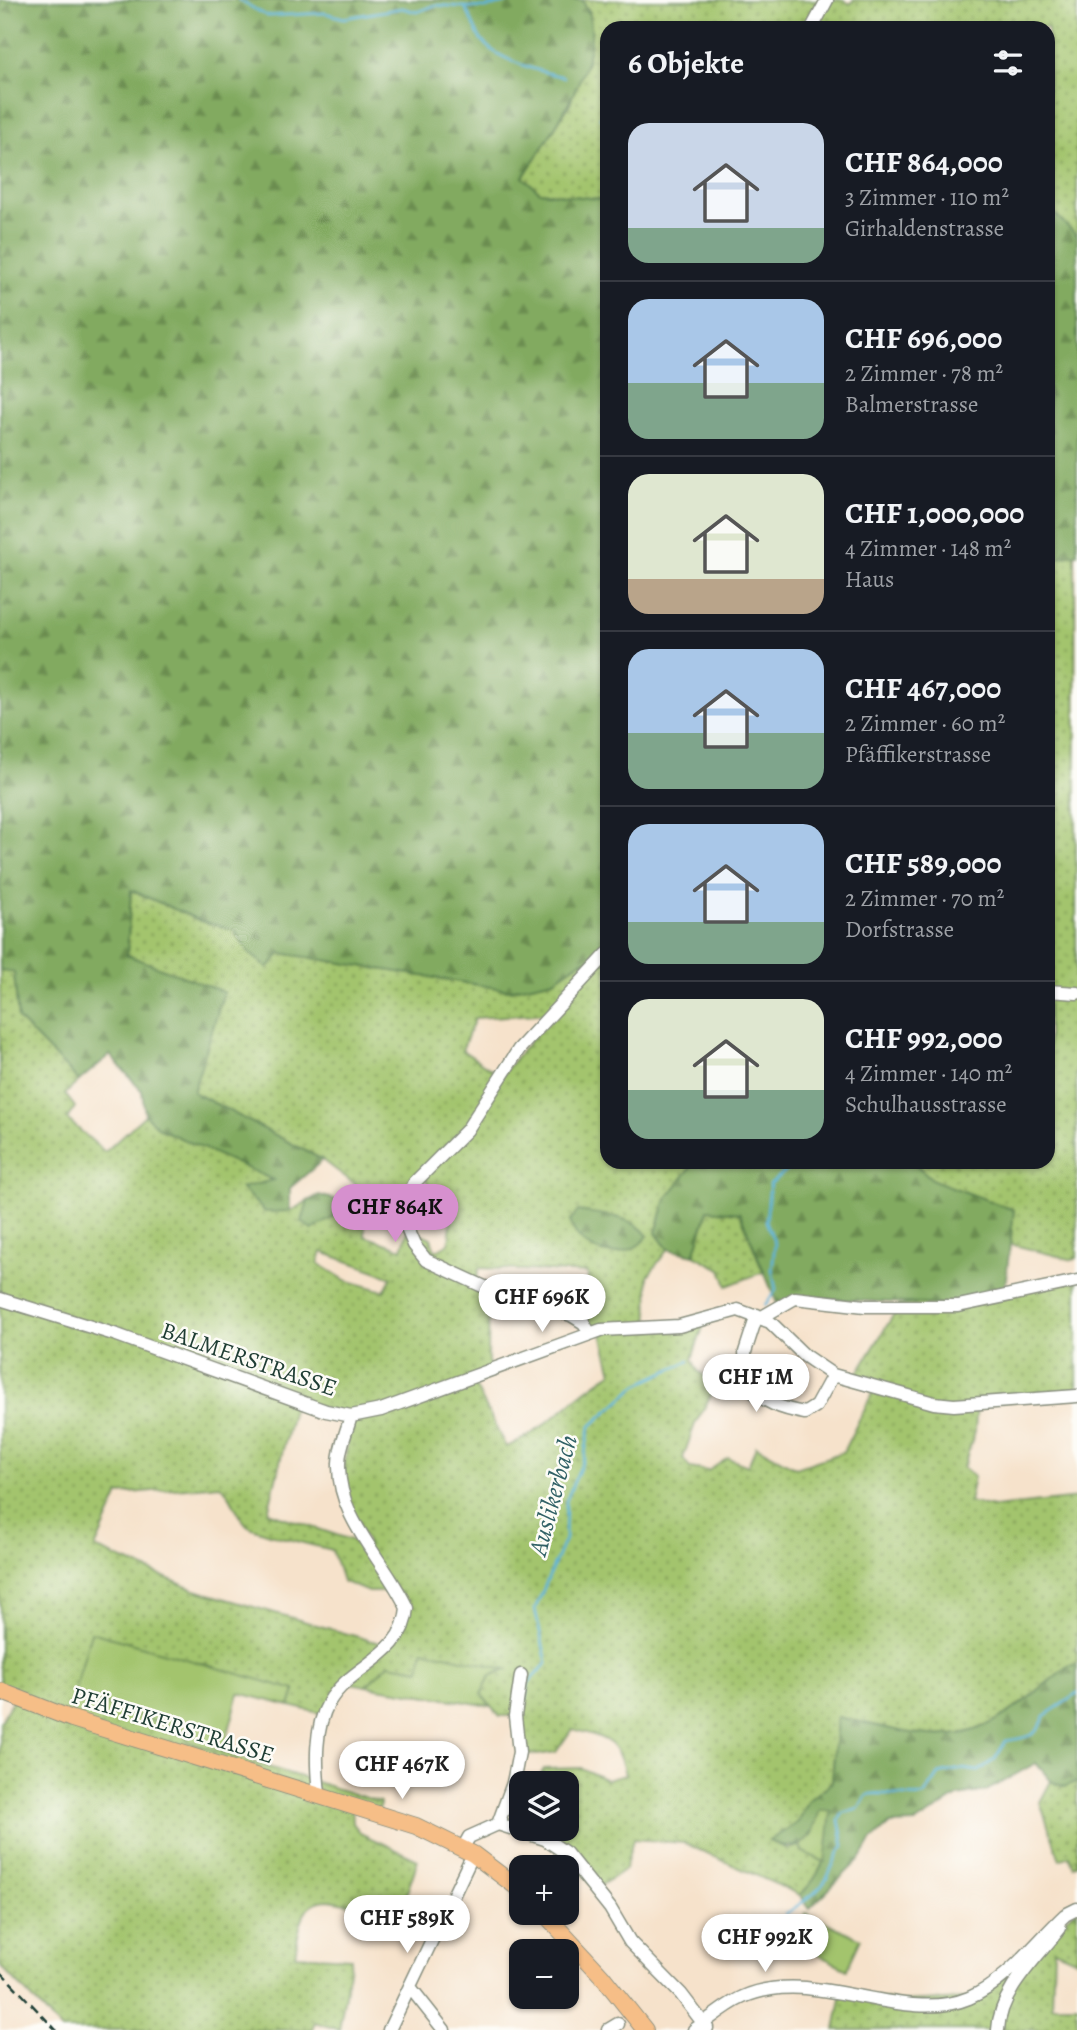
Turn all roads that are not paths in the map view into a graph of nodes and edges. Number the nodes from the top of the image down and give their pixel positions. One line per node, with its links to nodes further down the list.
1 (827, 0): 2 (street)
2 (816, 21)
3 (600, 961): 9 (street)
4 (1055, 991): 5 (street)
5 (1077, 993)
6 (1077, 1281): 8 (street)
7 (0, 1299): 12 (street, BALMERSTRASSE)
8 (759, 1316): 9 (street, BALMERSTRASSE); 10 (street); 10 (street)
9 (590, 1334): 12 (street, BALMERSTRASSE)
10 (833, 1375): 11 (street)
11 (1077, 1396)
12 (351, 1416): 15 (street)
13 (521, 1675): 16 (street)
14 (0, 1691): 15 (main road, PFÄFFIKERSTRASSE)
15 (319, 1794): 17 (main road, PFÄFFIKERSTRASSE)
16 (498, 1824): 17 (street); 22 (street)
17 (468, 1851): 18 (main road, PFÄFFIKERSTRASSE); 21 (street)
18 (509, 1881)
19 (1071, 1912): 22 (street); 26 (street)
20 (555, 1925): 25 (main road)
21 (410, 1987): 23 (street); 24 (street)
22 (702, 2028)
23 (389, 2030)
24 (444, 2030)
25 (645, 2030)
26 (998, 2030)

